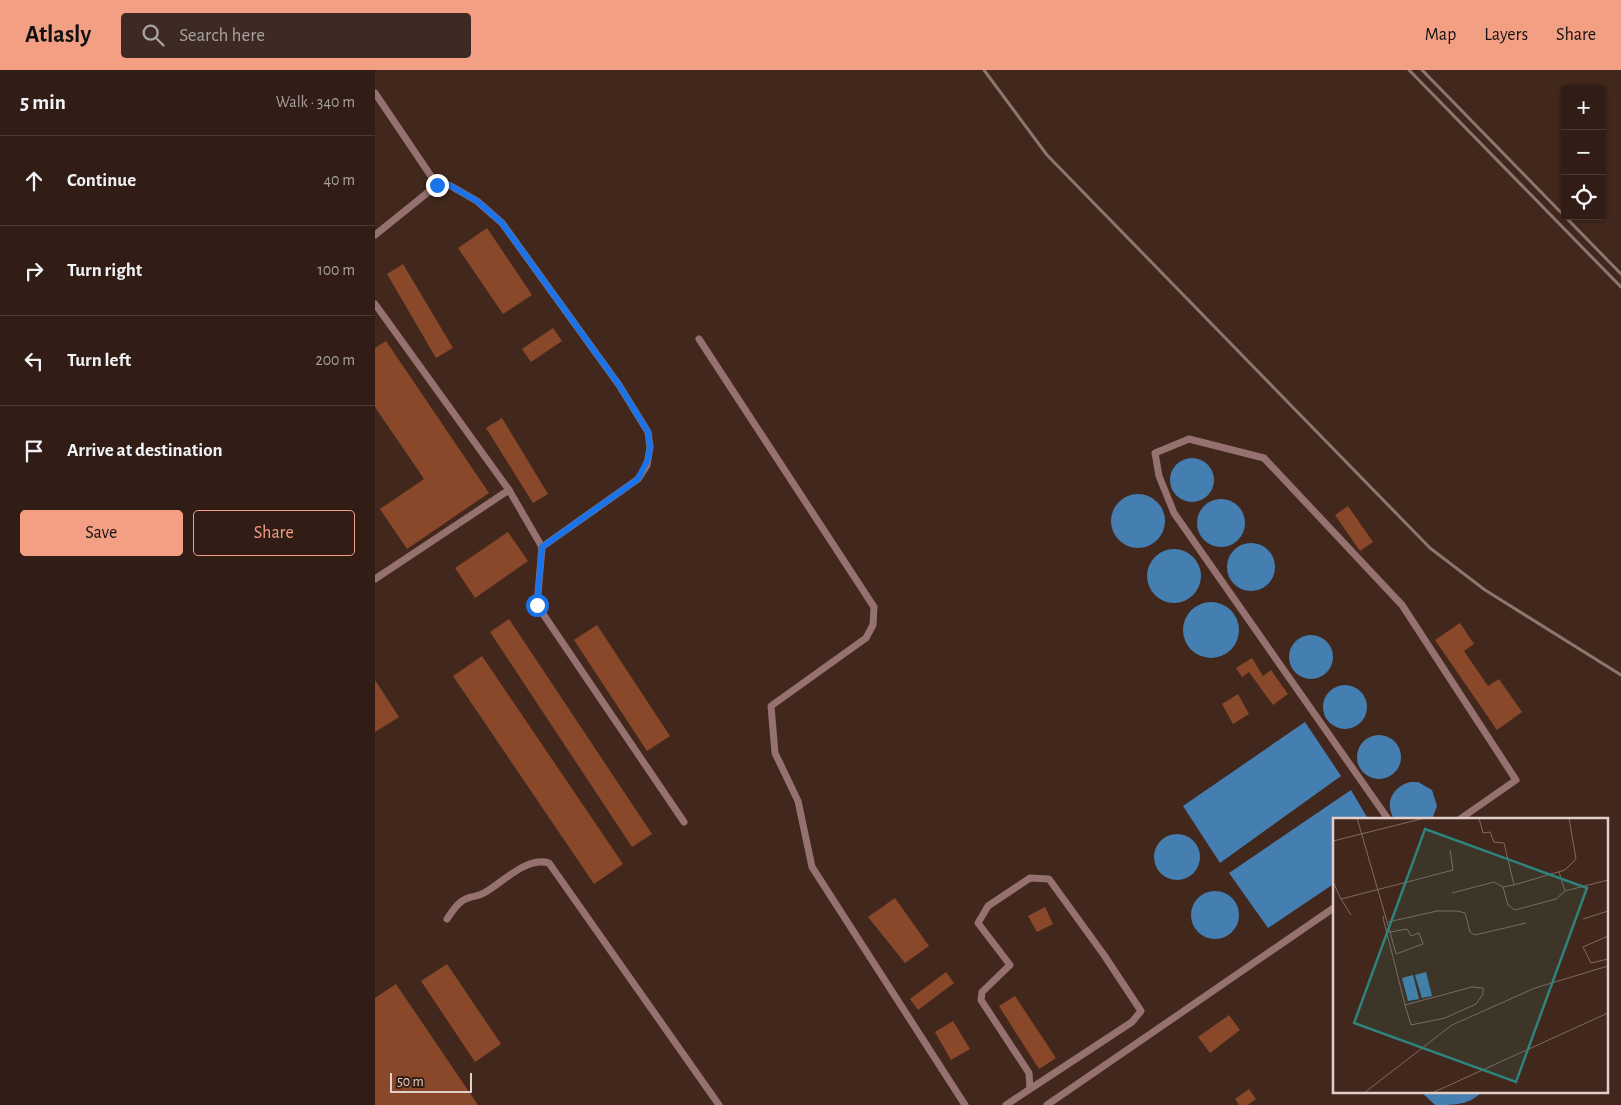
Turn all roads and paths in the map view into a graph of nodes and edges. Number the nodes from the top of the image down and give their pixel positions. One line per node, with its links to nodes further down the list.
1 (375, 93): 2 (lane)
2 (437, 185): 3 (lane); 7 (lane)
3 (375, 236)
4 (375, 304): 6 (lane)
5 (699, 339): 16 (lane)
6 (509, 490): 7 (lane); 8 (lane)
7 (542, 547): 11 (lane)
8 (375, 579)
9 (1387, 818): 10 (lane)
10 (1461, 818)
11 (684, 822)
12 (1333, 908): 18 (lane)
13 (447, 919): 15 (lane)
14 (1030, 1088): 14 (lane); 17 (lane)
15 (719, 1105)
16 (965, 1105)
17 (1006, 1105)
18 (1047, 1105)

